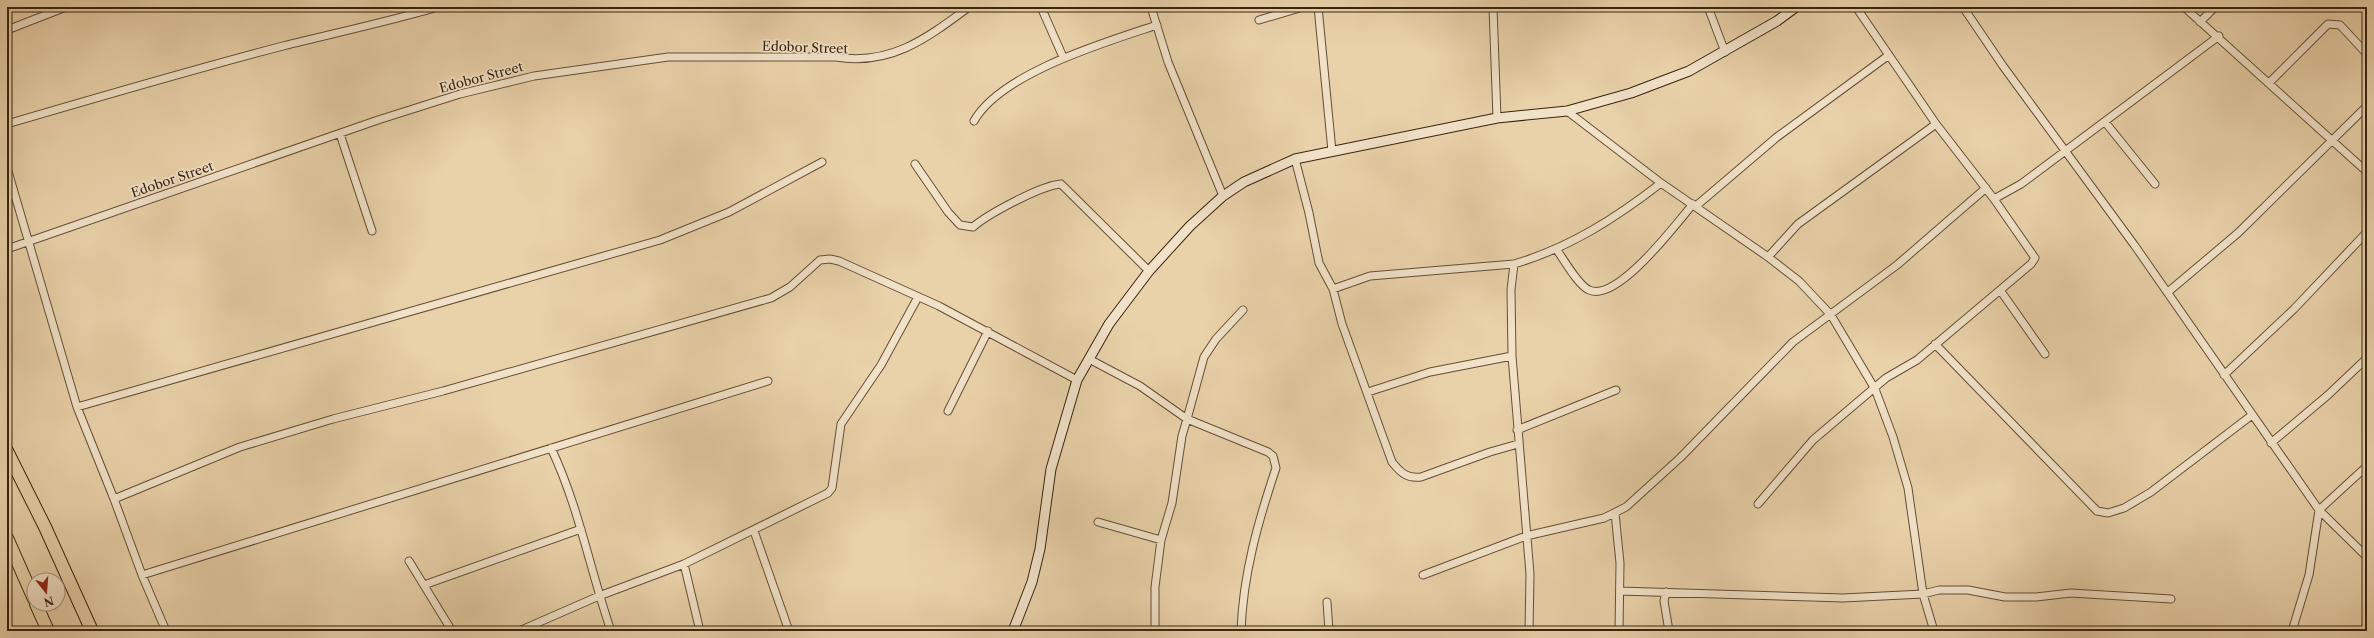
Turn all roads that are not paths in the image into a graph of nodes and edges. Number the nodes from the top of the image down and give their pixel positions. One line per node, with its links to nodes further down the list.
1 (66, 7): 19 (street)
2 (438, 7): 31 (street)
3 (970, 7): 33 (street, Edobor Street)
4 (1041, 7): 24 (street)
5 (1151, 7): 18 (street)
6 (1302, 7): 16 (street)
7 (1318, 7): 35 (street)
8 (1493, 7): 9 (street); 28 (street)
9 (1497, 7)
10 (1708, 7): 21 (street)
11 (1796, 7): 21 (street)
12 (1856, 7): 23 (street)
13 (1963, 7): 36 (street)
14 (2184, 7): 17 (street)
15 (2215, 7): 17 (street)
16 (1259, 20)
17 (2200, 22): 20 (street)
18 (1158, 25): 24 (street); 45 (street)
19 (7, 30)
20 (2219, 36): 25 (street); 30 (street)
21 (1725, 52): 27 (street)
22 (2367, 54): 25 (street)
23 (1889, 55): 32 (street); 47 (street)
24 (1063, 57): 29 (street)
25 (2269, 83): 34 (street)
26 (2367, 106): 34 (street)
27 (1567, 111): 28 (street); 42 (street)
28 (1497, 118): 35 (street)
29 (974, 121)
30 (2105, 122): 36 (street); 43 (street)
31 (7, 124)
32 (1936, 124): 44 (street); 53 (street)
33 (340, 134): 48 (street); 50 (street, Edobor Street)
34 (2334, 141): 41 (street); 58 (street)
35 (1332, 151): 37 (street)
36 (2066, 151): 46 (street); 58 (street)
37 (1296, 159): 45 (street); 56 (street)
38 (822, 162): 74 (street)
39 (915, 164): 55 (street)
40 (7, 168): 50 (street)
41 (2367, 172)
42 (1661, 183): 47 (street); 52 (street)
43 (2155, 184)
44 (1986, 188): 46 (street); 61 (street)
45 (1223, 196): 55 (street)
46 (1994, 199): 57 (street)
47 (1695, 205): 52 (street); 53 (street)
48 (372, 231)
49 (2367, 232): 68 (street)
50 (30, 241): 51 (street, Edobor Street); 74 (street)
51 (7, 249)
52 (1557, 250): 54 (street)
53 (1768, 257): 61 (street)
54 (1514, 264): 56 (street); 65 (street)
55 (1149, 271): 67 (street)
56 (1332, 289): 73 (street)
57 (2000, 290): 63 (street); 64 (street)
58 (2168, 292): 68 (street)
59 (918, 297): 62 (street); 84 (street); 90 (street)
60 (1243, 310): 77 (street)
61 (1831, 314): 71 (street); 87 (street)
62 (988, 331): 69 (street); 75 (street)
63 (1935, 344): 71 (street); 76 (street)
64 (2045, 354)
65 (1512, 356): 73 (street); 78 (street)
66 (2367, 358): 79 (street)
67 (1088, 359): 69 (street); 77 (street)
68 (2224, 375): 76 (street)
69 (1077, 380): 116 (street)
70 (768, 381): 81 (street)
71 (1875, 389): 85 (street); 103 (street)
72 (1616, 390): 78 (street)
73 (1368, 392): 80 (street)
74 (76, 407): 84 (street)
75 (948, 411)
76 (2252, 415): 79 (street)
77 (1187, 419): 93 (street); 118 (street)
78 (1517, 430): 80 (street)
79 (2271, 443): 86 (street)
80 (1518, 444): 91 (street)
81 (551, 448): 89 (street); 97 (street)
82 (7, 451): 109 (highway)
83 (2367, 466): 86 (street)
84 (114, 499): 97 (street)
85 (1758, 504)
86 (2319, 510): 94 (street); 124 (street)
87 (1615, 514): 91 (street); 101 (street)
88 (1098, 522): 93 (street)
89 (581, 528): 100 (street); 104 (street)
90 (754, 530): 96 (street); 115 (street)
91 (1526, 536): 98 (street); 120 (street)
92 (7, 538): 99 (highway)
93 (1161, 540): 117 (street)
94 (2367, 557)
95 (410, 562): 100 (street)
96 (684, 564): 104 (street); 114 (street)
97 (142, 575): 110 (street)
98 (1423, 575)
99 (26, 581)
100 (424, 585): 111 (street)
101 (1620, 591): 102 (street); 121 (street)
102 (1666, 592): 103 (street); 122 (street)
103 (1923, 594): 105 (street); 123 (street)
104 (599, 596): 112 (street); 113 (street)
105 (2171, 599)
106 (1327, 602): 119 (street)
107 (40, 612): 108 (highway)
108 (48, 631)
109 (92, 631)
110 (166, 631)
111 (452, 631)
112 (519, 631)
113 (611, 631)
114 (700, 631)
115 (789, 631)
116 (1013, 631)
117 (1155, 631)
118 (1241, 631)
119 (1328, 631)
120 (1529, 631)
121 (1619, 631)
122 (1669, 631)
123 (1934, 631)
124 (2292, 631)

